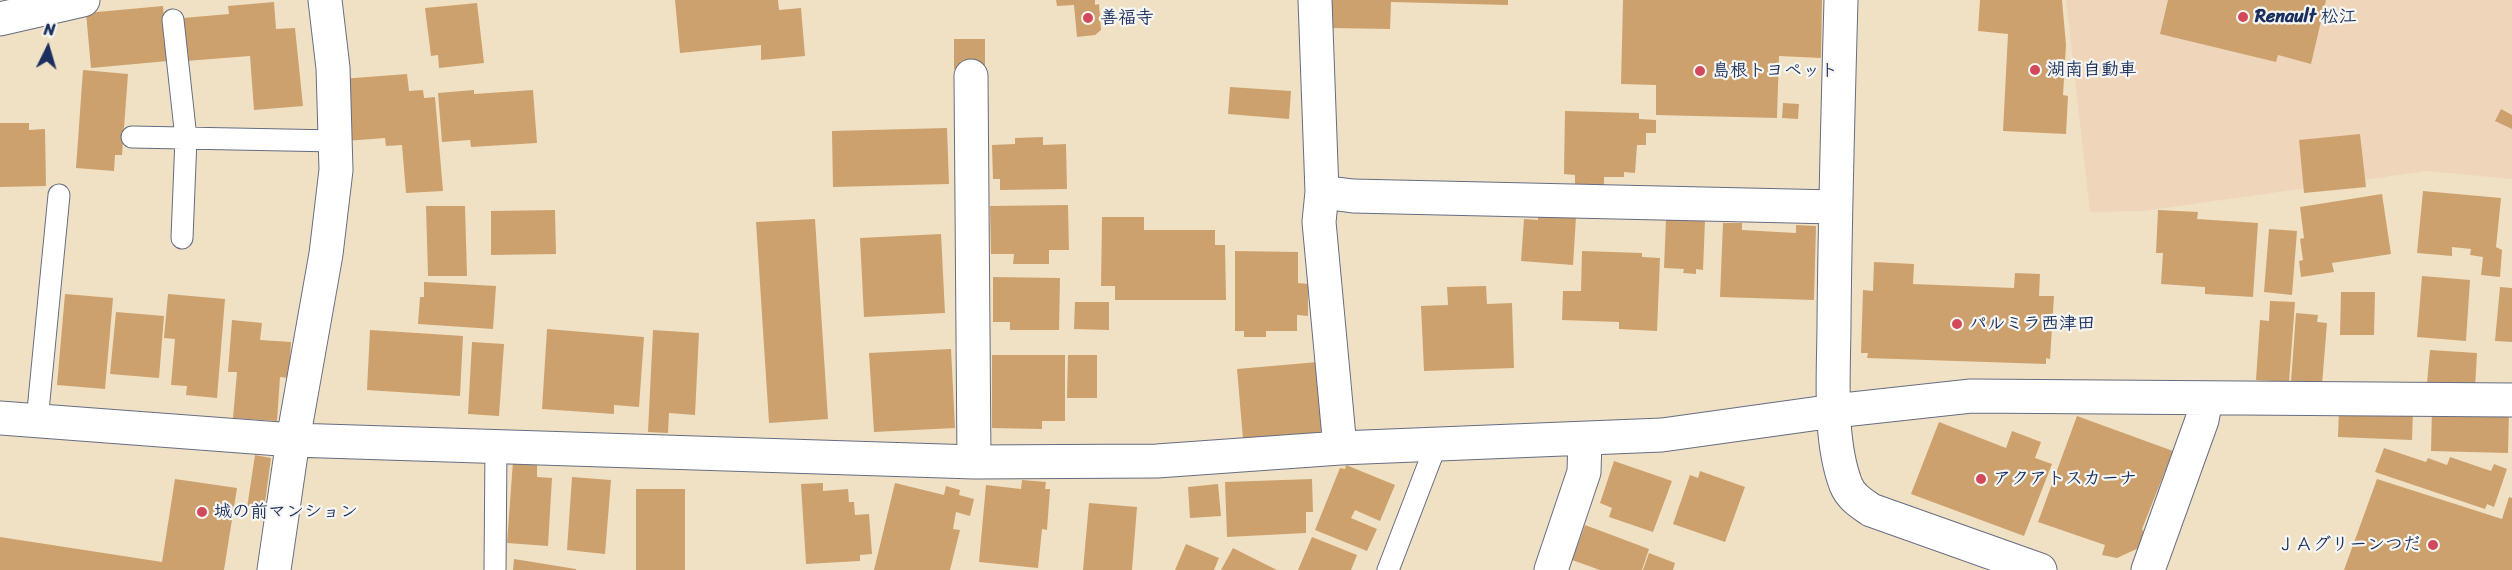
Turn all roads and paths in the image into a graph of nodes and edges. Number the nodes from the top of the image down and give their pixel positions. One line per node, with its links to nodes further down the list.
1 (83, 0): 5 (street)
2 (325, 0): 10 (street)
3 (1316, 0): 11 (street)
4 (1841, 0): 13 (street)
5 (0, 19)
6 (173, 20): 9 (lane)
7 (971, 76): 25 (street)
8 (132, 137): 9 (lane)
9 (186, 138): 10 (lane); 14 (lane)
10 (336, 141): 21 (street)
11 (1322, 192): 13 (street); 24 (street)
12 (59, 195): 19 (lane)
13 (1835, 207): 17 (street)
14 (182, 238)
15 (2206, 399): 16 (street); 17 (street); 31 (street)
16 (2512, 400)
17 (1834, 411): 20 (street); 30 (street)
18 (0, 418): 19 (street)
19 (38, 420): 21 (street)
20 (1585, 439): 22 (street); 29 (street)
21 (293, 440): 23 (street); 26 (street)
22 (1436, 445): 24 (street); 28 (lane)
23 (496, 446): 25 (street); 27 (lane)
24 (1340, 448): 25 (street)
25 (974, 462)
26 (274, 570)
27 (495, 570)
28 (1388, 570)
29 (1551, 570)
30 (2040, 570)
31 (2148, 570)

